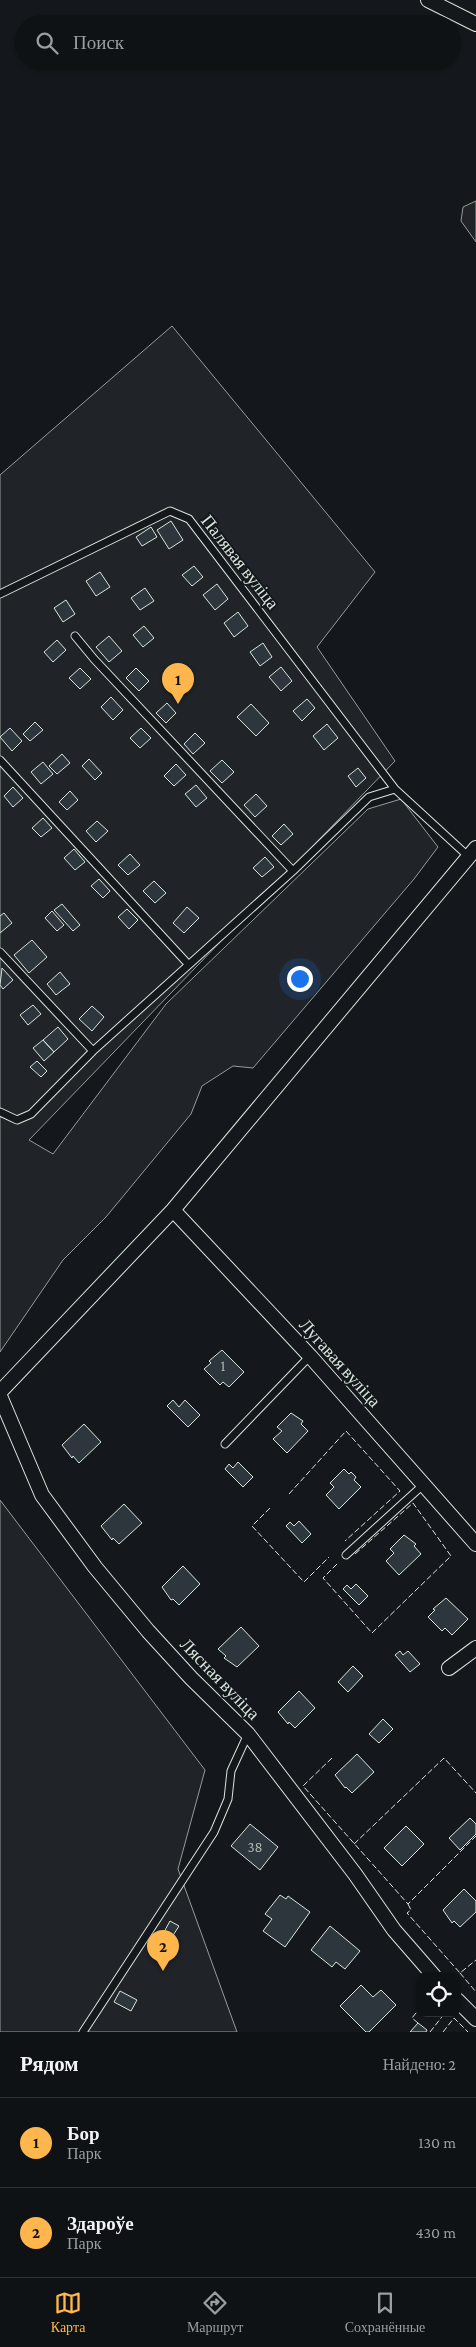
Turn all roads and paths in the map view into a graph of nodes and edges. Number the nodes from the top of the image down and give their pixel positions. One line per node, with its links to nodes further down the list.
1 (428, 0): 2 (street)
2 (458, 15)
3 (461, 16): 4 (street)
4 (476, 24)
5 (0, 594): 8 (lane, Палявая вуліца)
6 (75, 636): 10 (lane)
7 (0, 760): 12 (lane)
8 (395, 789): 9 (lane, Палявая вуліца); 10 (lane)
9 (472, 852): 15 (street)
10 (293, 871): 12 (lane)
11 (0, 952): 13 (lane)
12 (188, 964): 13 (lane)
13 (93, 1051): 14 (lane)
14 (0, 1112)
15 (173, 1210): 16 (street, Лугавая вуліца); 17 (street)
16 (310, 1356): 19 (lane); 20 (street, Лугавая вуліца)
17 (0, 1392)
18 (0, 1396): 25 (street, Лясная вуліца)
19 (225, 1444)
20 (424, 1485): 21 (street, Лугавая вуліца); 22 (lane)
21 (476, 1544)
22 (346, 1556)
23 (476, 1648): 24 (street)
24 (449, 1668)
25 (248, 1734): 26 (street, Лясная вуліца); 29 (lane)
26 (431, 1972)
27 (461, 2004): 28 (street)
28 (476, 2019)
29 (83, 2032)

